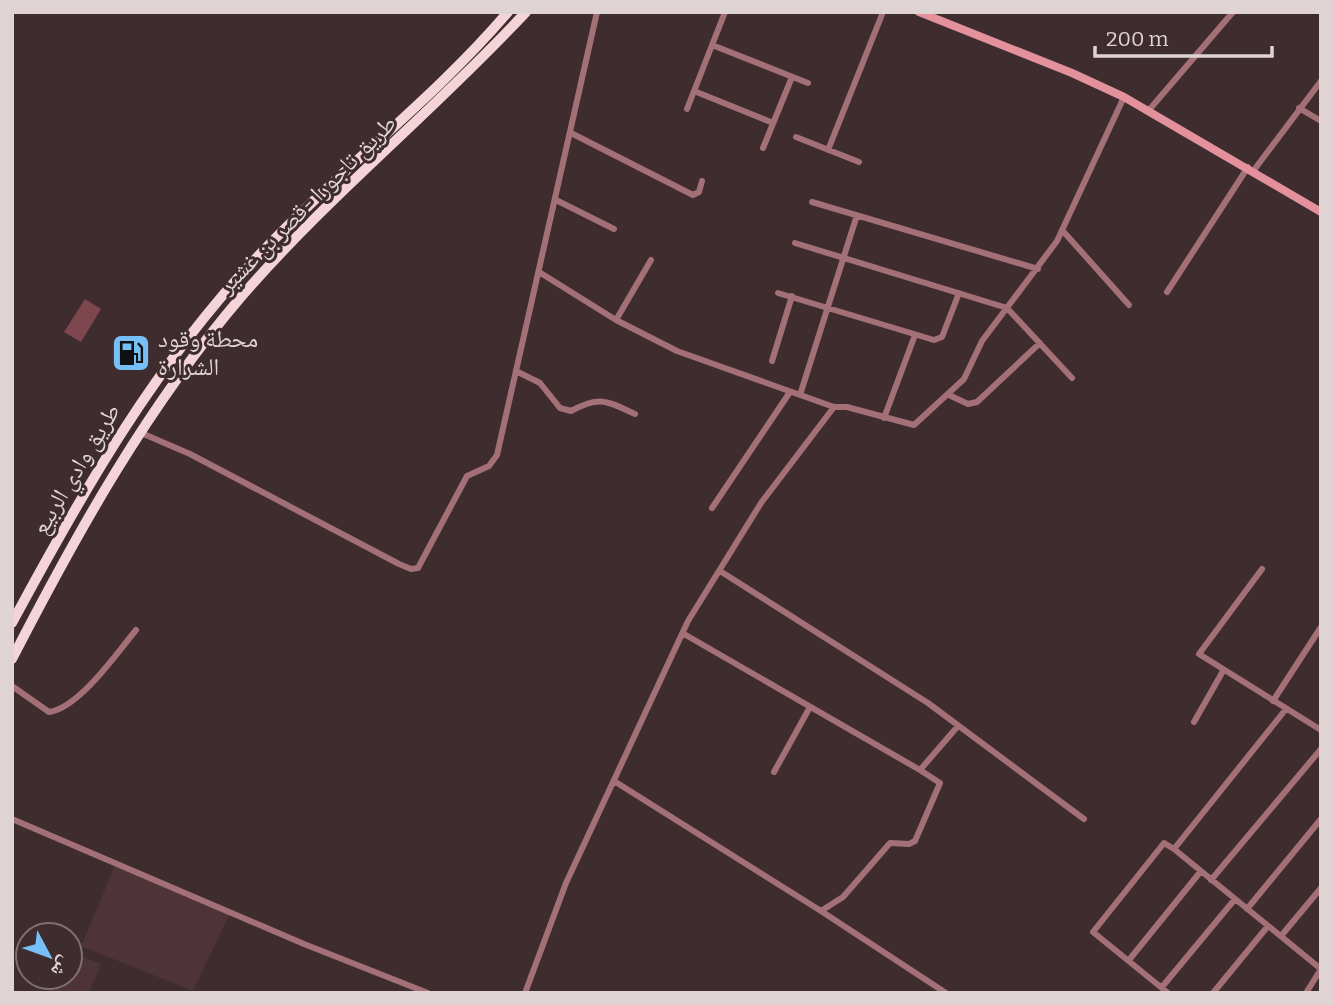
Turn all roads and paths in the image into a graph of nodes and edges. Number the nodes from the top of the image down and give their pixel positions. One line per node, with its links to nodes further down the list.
1 (508, 12): 60 (highway, طريق وادي الربيع)
2 (526, 12): 56 (highway, طريق تاجورا -قصر بن غشير)
3 (597, 12): 19 (street)
4 (725, 12): 8 (street)
5 (883, 12): 22 (street)
6 (919, 12): 13 (main road)
7 (1233, 12): 16 (street)
8 (712, 45): 9 (street); 12 (street)
9 (792, 77): 11 (street); 18 (street)
10 (1321, 81): 14 (street)
11 (808, 83)
12 (694, 91): 15 (street); 18 (street)
13 (1124, 97): 16 (main road); 31 (street)
14 (1299, 108): 17 (street); 24 (street)
15 (687, 109)
16 (1149, 110): 24 (main road)
17 (1321, 121)
18 (774, 123): 21 (street)
19 (571, 133): 25 (street); 26 (street)
20 (796, 137): 22 (street)
21 (763, 148)
22 (828, 150): 23 (street)
23 (859, 162)
24 (1251, 169): 28 (main road); 37 (street)
25 (702, 181)
26 (556, 200): 30 (street); 36 (street)
27 (812, 202): 29 (street)
28 (1321, 212)
29 (857, 215): 33 (street); 35 (street)
30 (614, 229)
31 (1062, 230): 35 (street); 41 (street)
32 (795, 243): 33 (street)
33 (844, 258): 39 (street); 42 (street)
34 (651, 260): 44 (street)
35 (1038, 270): 43 (street)
36 (539, 272): 44 (street); 48 (street)
37 (1167, 292)
38 (778, 293): 40 (street)
39 (959, 293): 43 (street); 45 (street)
40 (792, 296): 42 (street); 47 (street)
41 (1129, 305)
42 (828, 307): 45 (street); 52 (street)
43 (1007, 308): 46 (street); 51 (street)
44 (617, 320): 50 (street)
45 (915, 335): 55 (street)
46 (1040, 343): 49 (street); 51 (street)
47 (772, 361)
48 (516, 371): 54 (street); 56 (street)
49 (1073, 378)
50 (790, 392): 52 (street); 57 (street)
51 (949, 394): 55 (street)
52 (800, 395): 53 (street)
53 (834, 407): 55 (street); 59 (street)
54 (635, 414)
55 (884, 418)
56 (139, 432): 64 (highway, طريق تاجورا -قصر بن غشير)
57 (712, 508)
58 (1262, 569): 65 (street)
59 (720, 571): 63 (street); 71 (street)
60 (12, 623)
61 (1321, 627): 67 (street)
62 (136, 630): 66 (street)
63 (684, 634): 68 (street); 76 (street)
64 (12, 659)
65 (1223, 671): 67 (street); 70 (street)
66 (12, 686)
67 (1273, 701): 69 (street)
68 (810, 708): 74 (street); 75 (street)
69 (1286, 709): 72 (street); 80 (street)
70 (1194, 722)
71 (958, 726): 74 (street); 77 (street)
72 (1321, 730)
73 (1321, 749): 82 (street)
74 (920, 770): 86 (street)
75 (774, 772)
76 (614, 781): 86 (street); 92 (street)
77 (1084, 818)
78 (12, 819): 91 (street)
79 (1321, 819): 85 (street)
80 (1174, 849): 81 (street); 89 (street)
81 (1201, 872): 82 (street); 89 (street)
82 (1211, 880): 84 (street)
83 (1321, 888): 88 (street)
84 (1235, 899): 85 (street); 90 (street)
85 (1247, 909): 87 (street)
86 (821, 911): 93 (street)
87 (1268, 926): 88 (street); 95 (street)
88 (1281, 936): 96 (street)
89 (1129, 960): 90 (street)
90 (1162, 987): 94 (street)
91 (428, 993)
92 (525, 993)
93 (946, 993)
94 (1168, 993)
95 (1213, 993)
96 (1306, 993)

